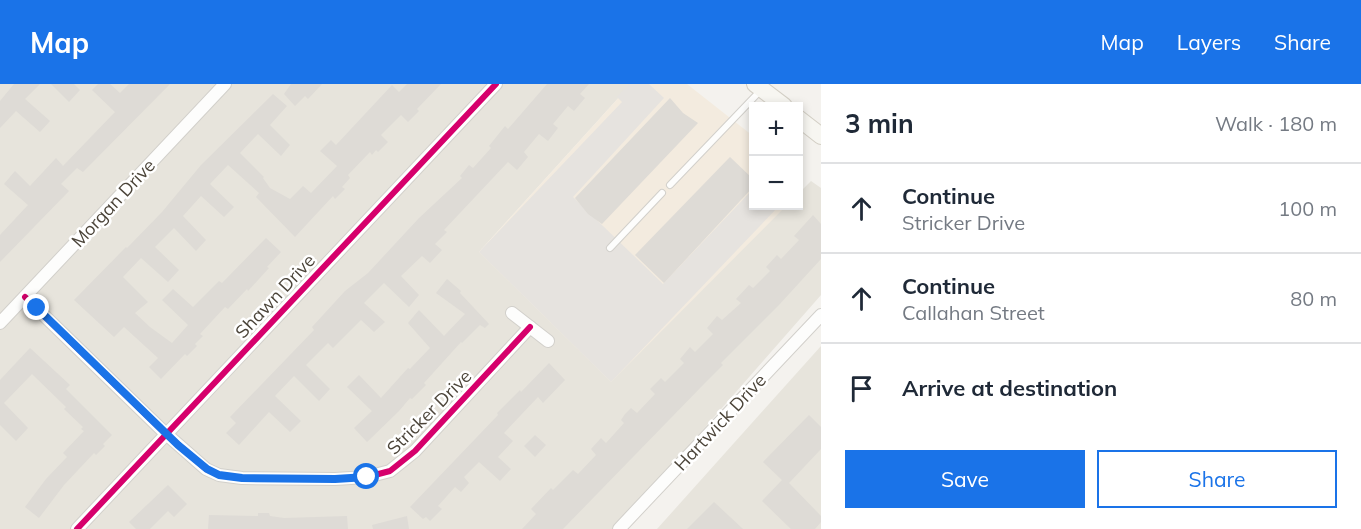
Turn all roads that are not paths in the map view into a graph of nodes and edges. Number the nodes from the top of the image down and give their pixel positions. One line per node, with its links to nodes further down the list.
1 (496, 84): 16 (street, Shawn Drive)
2 (219, 86): 10 (street, Morgan Drive)
3 (758, 87): 4 (main road); 7 (lane)
4 (779, 102)
5 (803, 122): 6 (main road)
6 (821, 136)
7 (670, 185)
8 (662, 193): 9 (lane)
9 (610, 248)
10 (25, 297): 13 (street, Morgan Drive); 16 (street, Stricker Drive)
11 (512, 313): 14 (street)
12 (821, 315): 18 (street, Hartwick Drive)
13 (0, 323)
14 (530, 327): 15 (street); 16 (street, Stricker Drive)
15 (548, 341)
16 (165, 433): 17 (street, Shawn Drive)
17 (77, 529)
18 (619, 529)

